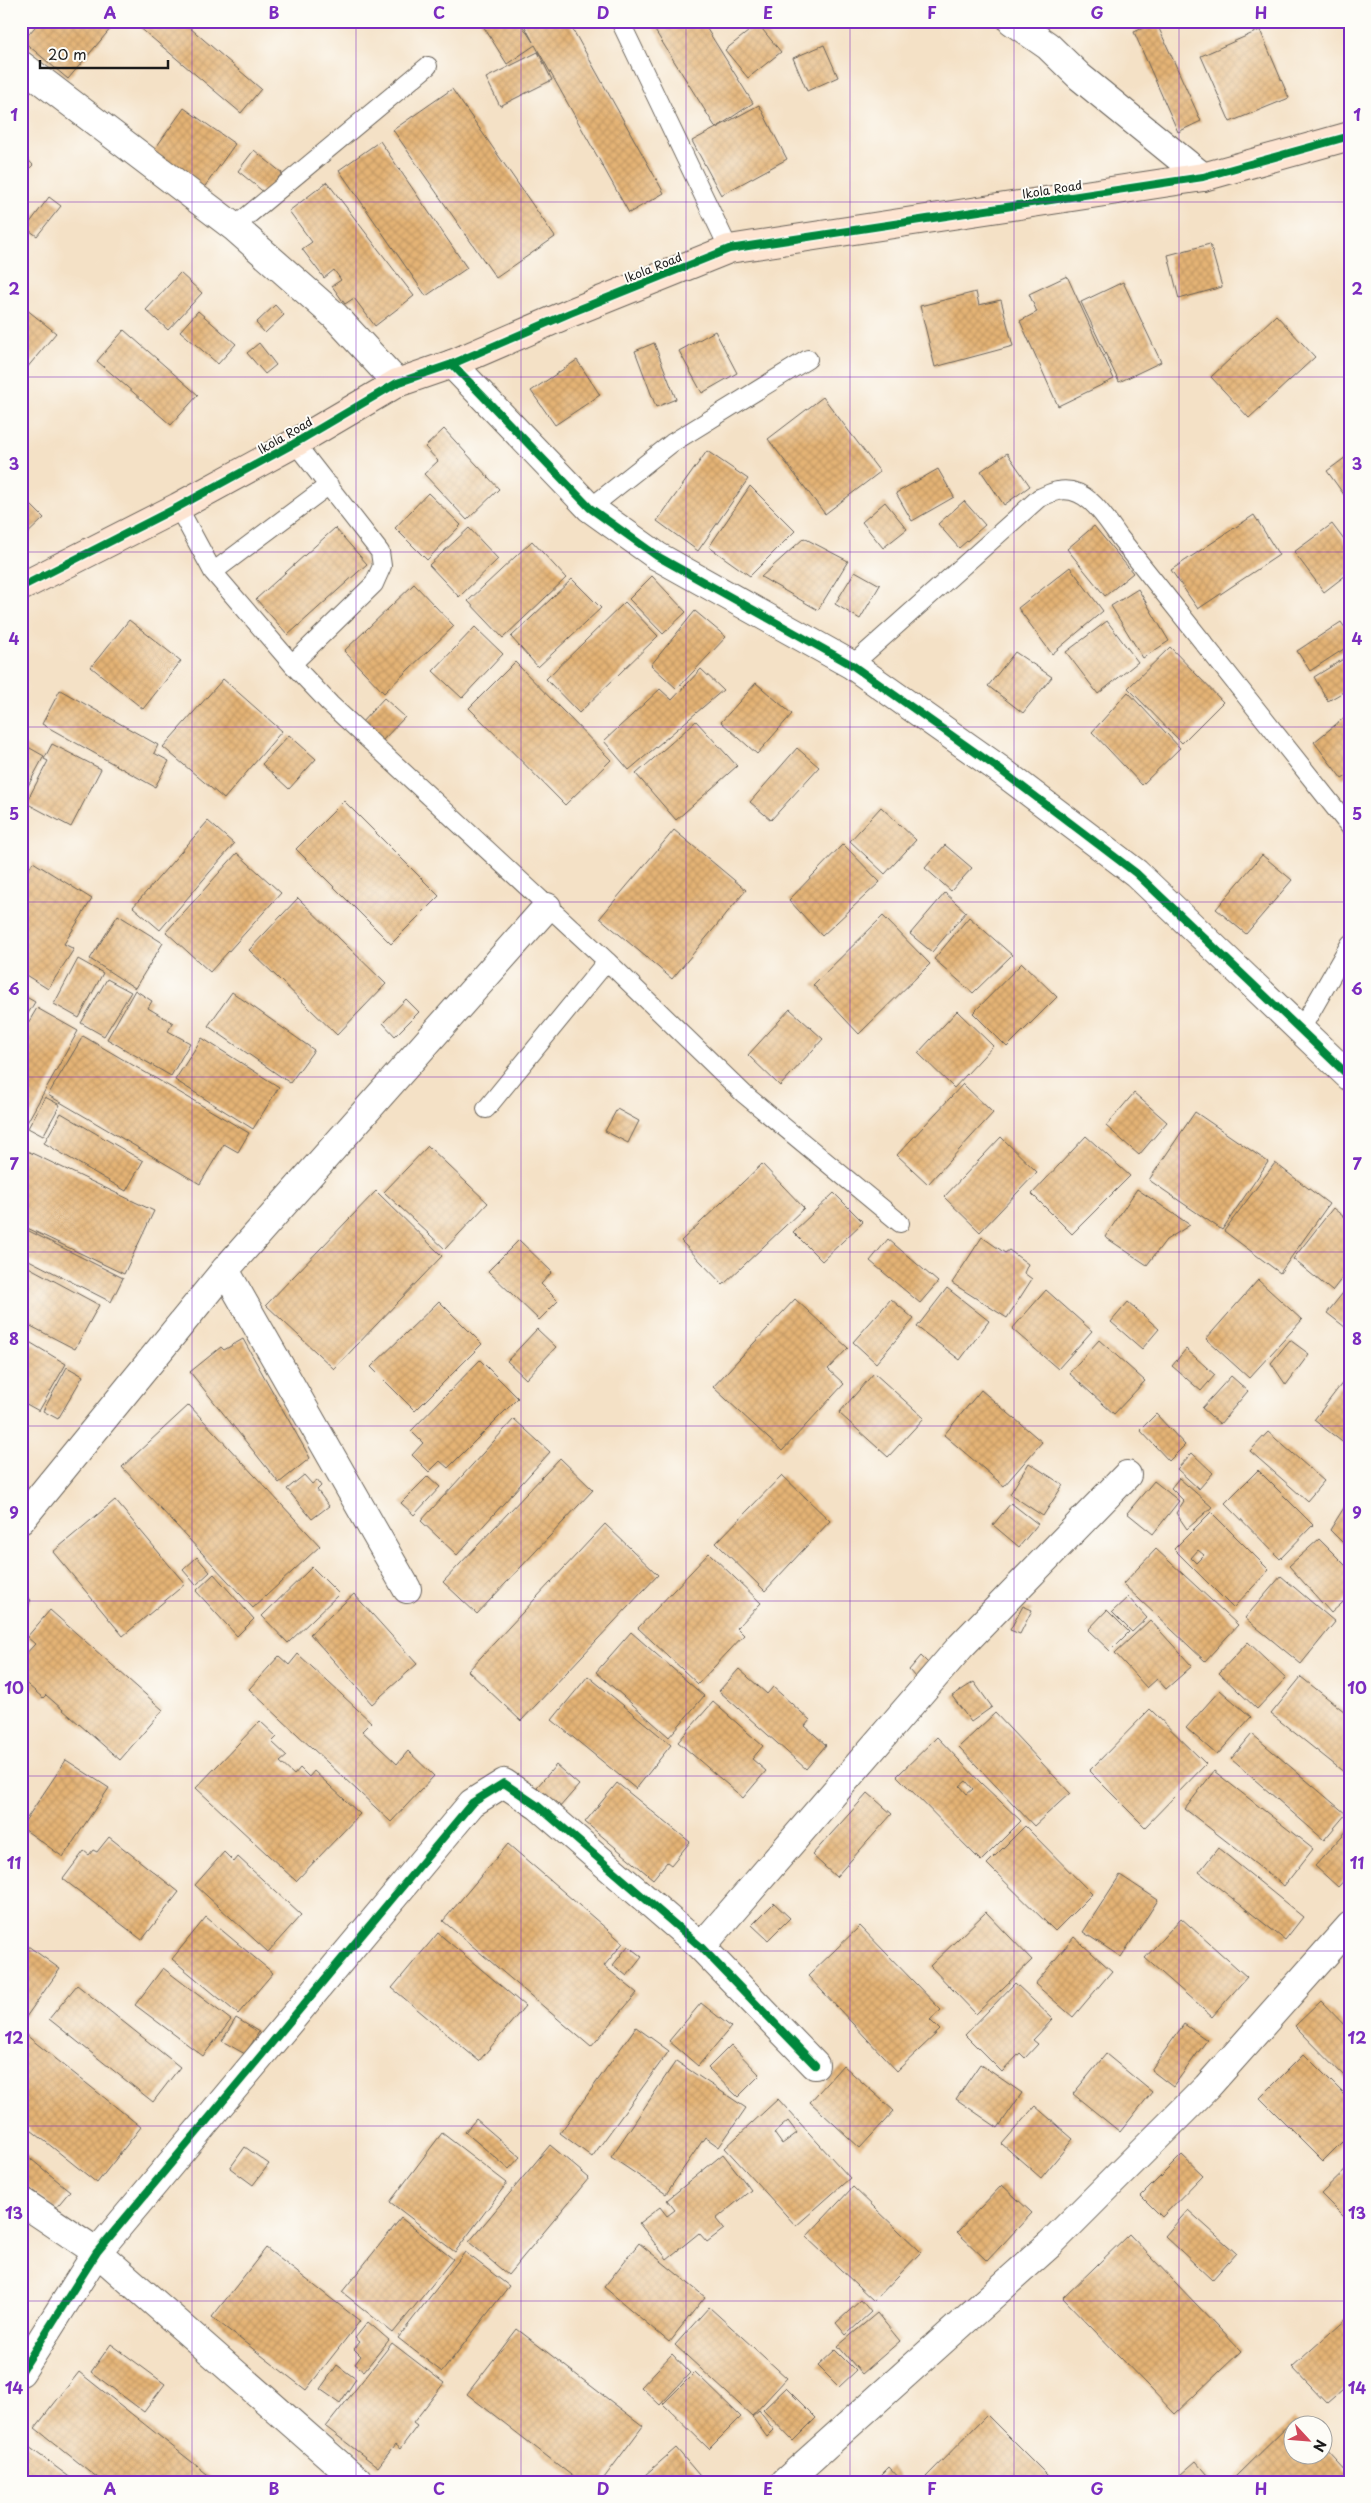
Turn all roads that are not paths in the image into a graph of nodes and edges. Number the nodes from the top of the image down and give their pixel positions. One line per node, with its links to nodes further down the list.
1 (620, 21): 8 (lane)
2 (1012, 21): 6 (street)
3 (21, 65): 7 (street)
4 (428, 66): 7 (lane)
5 (1350, 136): 6 (street, Ikola Road)
6 (1203, 177): 8 (street, Ikola Road)
7 (234, 227): 11 (street)
8 (729, 249): 10 (street, Ikola Road)
9 (808, 359): 15 (lane)
10 (452, 364): 11 (street, Ikola Road); 15 (street)
11 (397, 382): 12 (street, Ikola Road)
12 (295, 444): 13 (lane); 14 (street, Ikola Road)
13 (329, 484): 16 (lane); 18 (lane)
14 (178, 508): 16 (lane); 17 (street, Ikola Road)
15 (590, 508): 19 (street)
16 (213, 572): 18 (lane)
17 (21, 587)
18 (292, 664): 21 (lane)
19 (852, 665): 20 (lane); 24 (street)
20 (1350, 827)
21 (547, 907): 23 (lane); 28 (street)
22 (1350, 944): 24 (lane)
23 (608, 961): 26 (lane); 27 (lane)
24 (1300, 1031): 25 (street)
25 (1350, 1077)
26 (486, 1109)
27 (900, 1224)
28 (225, 1270): 30 (street); 31 (street)
29 (1127, 1475): 33 (street)
30 (21, 1520)
31 (407, 1589)
32 (1350, 1926): 39 (street)
33 (702, 1947): 34 (street); 36 (street)
34 (815, 2064)
35 (21, 2201): 36 (street)
36 (97, 2252): 37 (street); 38 (street)
37 (21, 2372)
38 (359, 2482)
39 (785, 2482)

